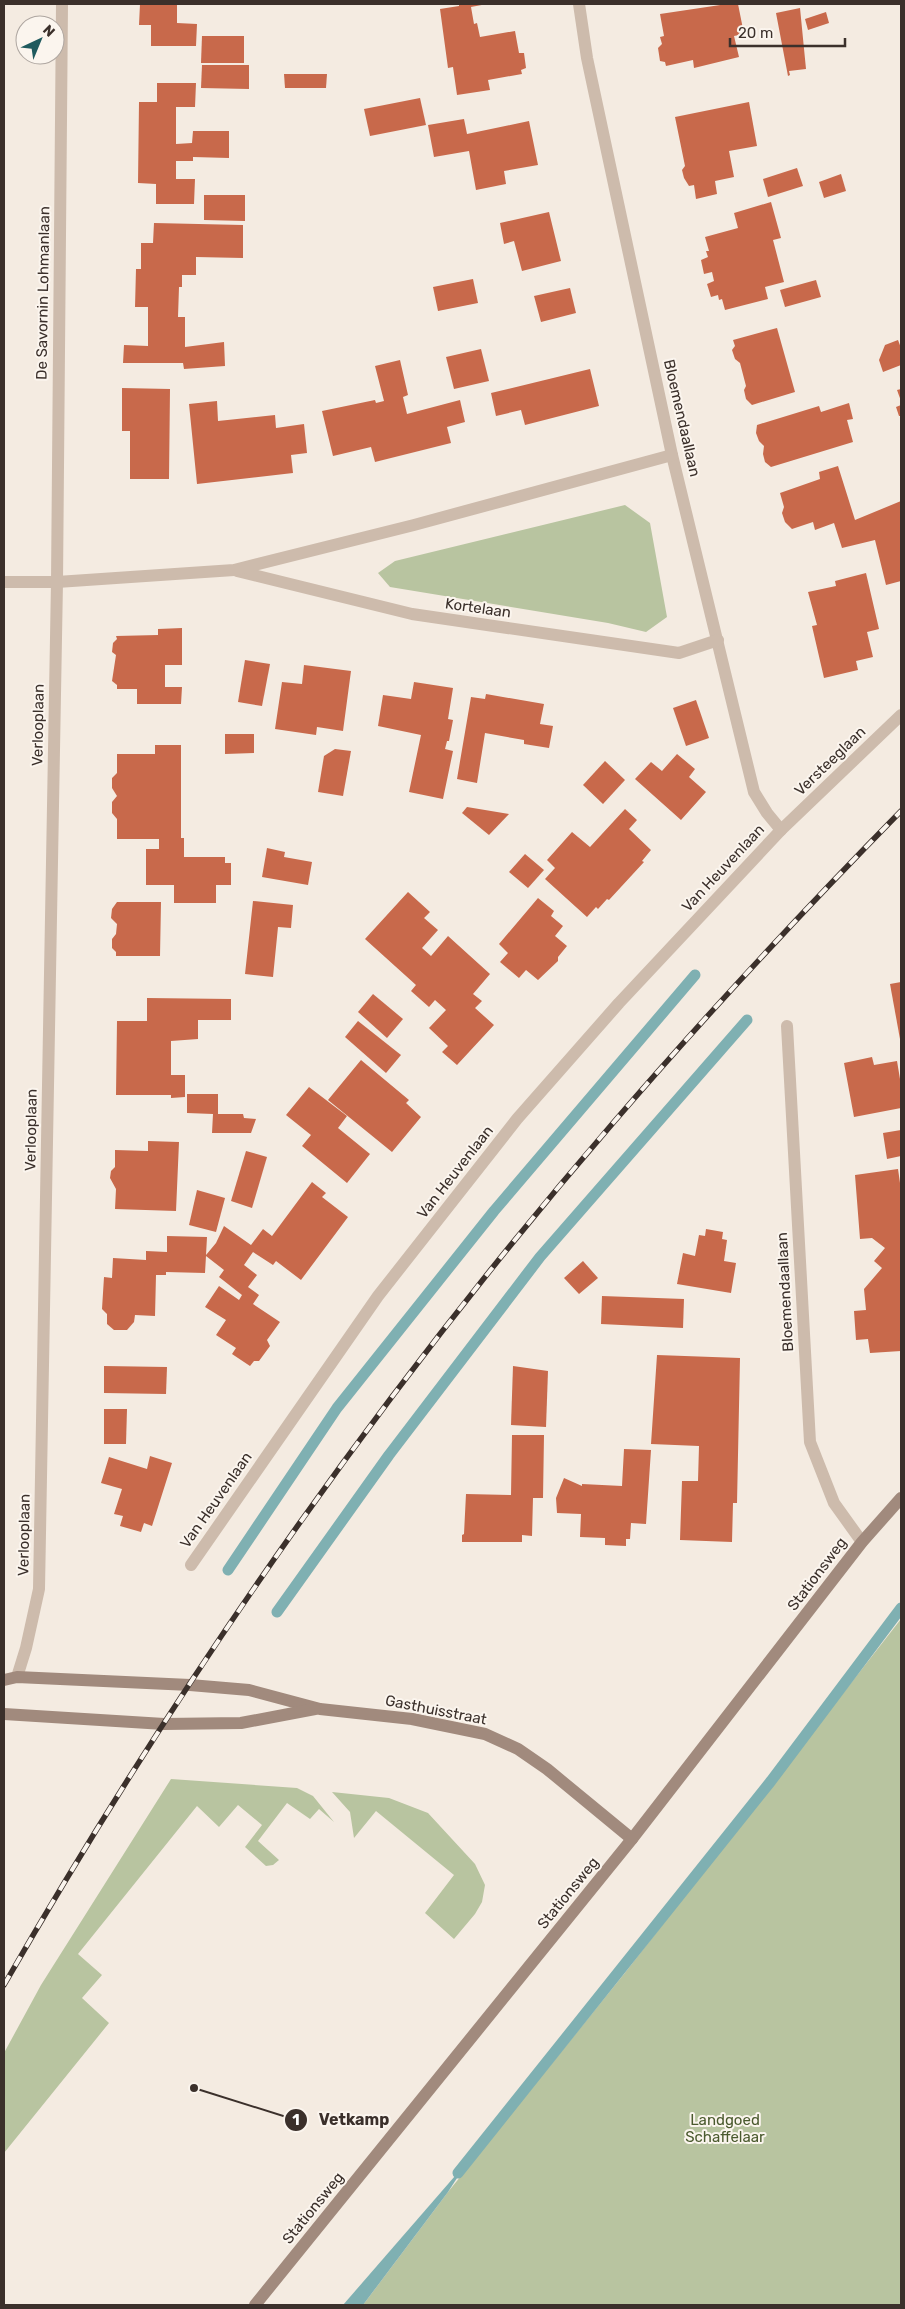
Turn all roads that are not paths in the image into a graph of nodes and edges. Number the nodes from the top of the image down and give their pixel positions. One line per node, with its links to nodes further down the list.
1 (62, 4): 6 (street, De Savornin Lohmanlaan)
2 (579, 4): 3 (street, Bloemendaallaan)
3 (672, 455): 4 (street, Kortelaan); 7 (street, Bloemendaallaan)
4 (234, 570): 6 (street, Kortelaan); 7 (street, Kortelaan)
5 (4, 582): 6 (street, Kortelaan)
6 (57, 582): 14 (street, Verlooplaan)
7 (718, 640): 9 (street, Bloemendaallaan)
8 (901, 715): 9 (street, Versteeglaan)
9 (781, 830): 13 (street, Van Heuvenlaan)
10 (787, 1026): 12 (street, Bloemendaallaan)
11 (901, 1498): 12 (main road, Stationsweg)
12 (862, 1542): 18 (main road, Stationsweg)
13 (191, 1565)
14 (17, 1677): 15 (main road, Gasthuisstraat); 16 (main road, Gasthuisstraat)
15 (4, 1680)
16 (320, 1708): 17 (main road, Gasthuisstraat); 18 (main road, Gasthuisstraat)
17 (4, 1714)
18 (632, 1839): 19 (main road, Stationsweg)
19 (255, 2305)

